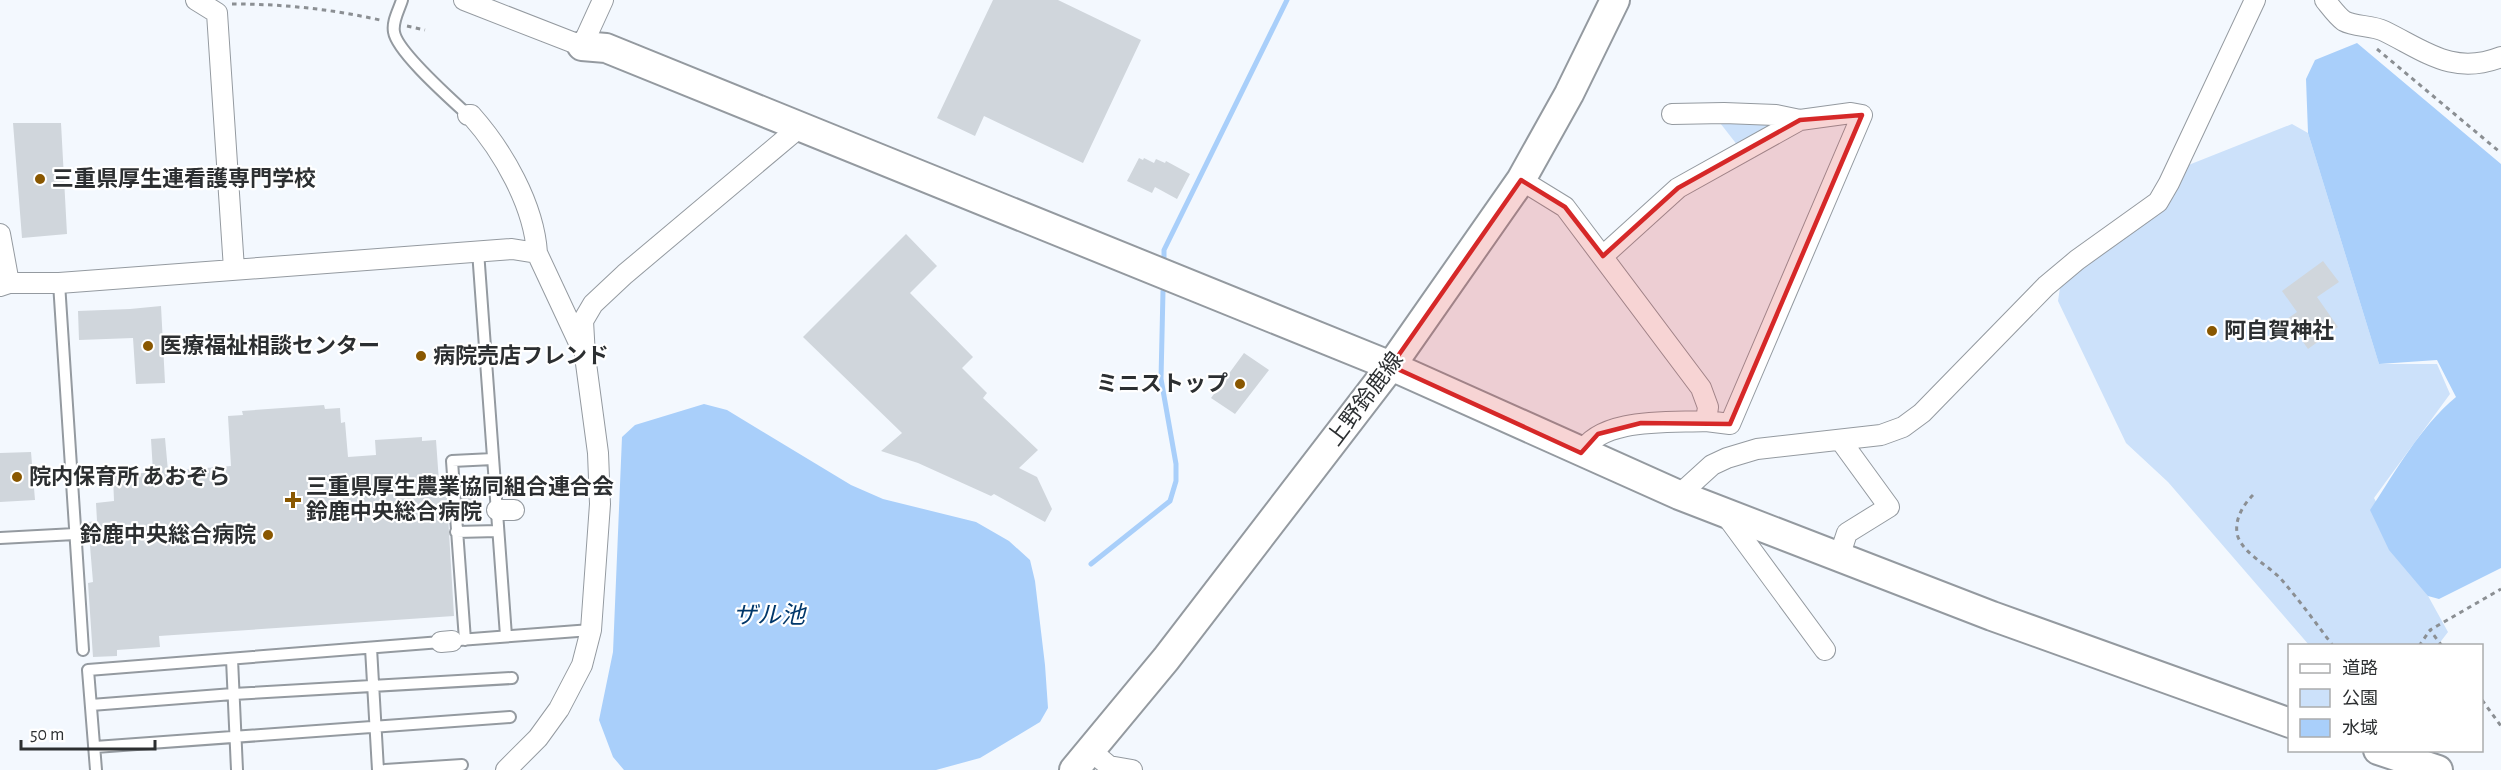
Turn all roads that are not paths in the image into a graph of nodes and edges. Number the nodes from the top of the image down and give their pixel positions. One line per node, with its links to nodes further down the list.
1 (196, 0): 19 (street)
2 (402, 0): 11 (lane)
3 (464, 0): 8 (street)
4 (603, 0): 8 (street)
5 (1615, 0): 14 (street, 上野鈴鹿線)
6 (2255, 0): 25 (street)
7 (2325, 0): 9 (street)
8 (582, 46): 13 (street)
9 (2501, 57)
10 (1671, 114): 12 (street)
11 (468, 115): 17 (street)
12 (1800, 120): 18 (street); 24 (street)
13 (801, 126): 22 (street); 23 (street)
14 (1521, 180): 18 (street); 23 (street, 上野鈴鹿線)
15 (0, 234): 21 (street)
16 (478, 251): 17 (street); 19 (street); 27 (lane)
17 (537, 253): 22 (street)
18 (1603, 256): 24 (street)
19 (234, 270): 20 (street)
20 (59, 283): 21 (street); 32 (lane)
21 (4, 284)
22 (585, 356): 35 (street)
23 (1391, 366): 26 (street); 52 (street, 上野鈴鹿線)
24 (1706, 421): 26 (street)
25 (1841, 441): 28 (street); 34 (street)
26 (1581, 453): 28 (street)
27 (493, 459): 30 (lane); 31 (lane)
28 (1679, 495): 29 (street)
29 (1725, 514): 34 (street); 40 (street)
30 (498, 531): 31 (lane); 36 (lane)
31 (456, 532): 37 (lane)
32 (75, 534): 33 (lane); 39 (lane)
33 (0, 538)
34 (1839, 557): 47 (street)
35 (591, 630): 36 (lane); 58 (street)
36 (506, 636): 37 (lane)
37 (453, 641): 38 (lane)
38 (371, 648): 41 (lane); 43 (lane)
39 (83, 650)
40 (1825, 650)
41 (231, 659): 44 (lane); 45 (lane)
42 (512, 678): 43 (lane)
43 (373, 687): 44 (lane); 48 (lane)
44 (233, 694): 45 (lane); 49 (lane)
45 (91, 705): 50 (lane)
46 (510, 717): 48 (lane)
47 (2288, 723)
48 (376, 726): 49 (lane); 56 (lane)
49 (236, 736): 50 (lane); 55 (lane)
50 (95, 747): 54 (lane)
51 (2384, 752): 60 (street)
52 (1083, 760): 59 (street)
53 (462, 765): 57 (lane)
54 (96, 770)
55 (237, 770)
56 (378, 770)
57 (386, 770)
58 (506, 770)
59 (1132, 770)
60 (2438, 770)

